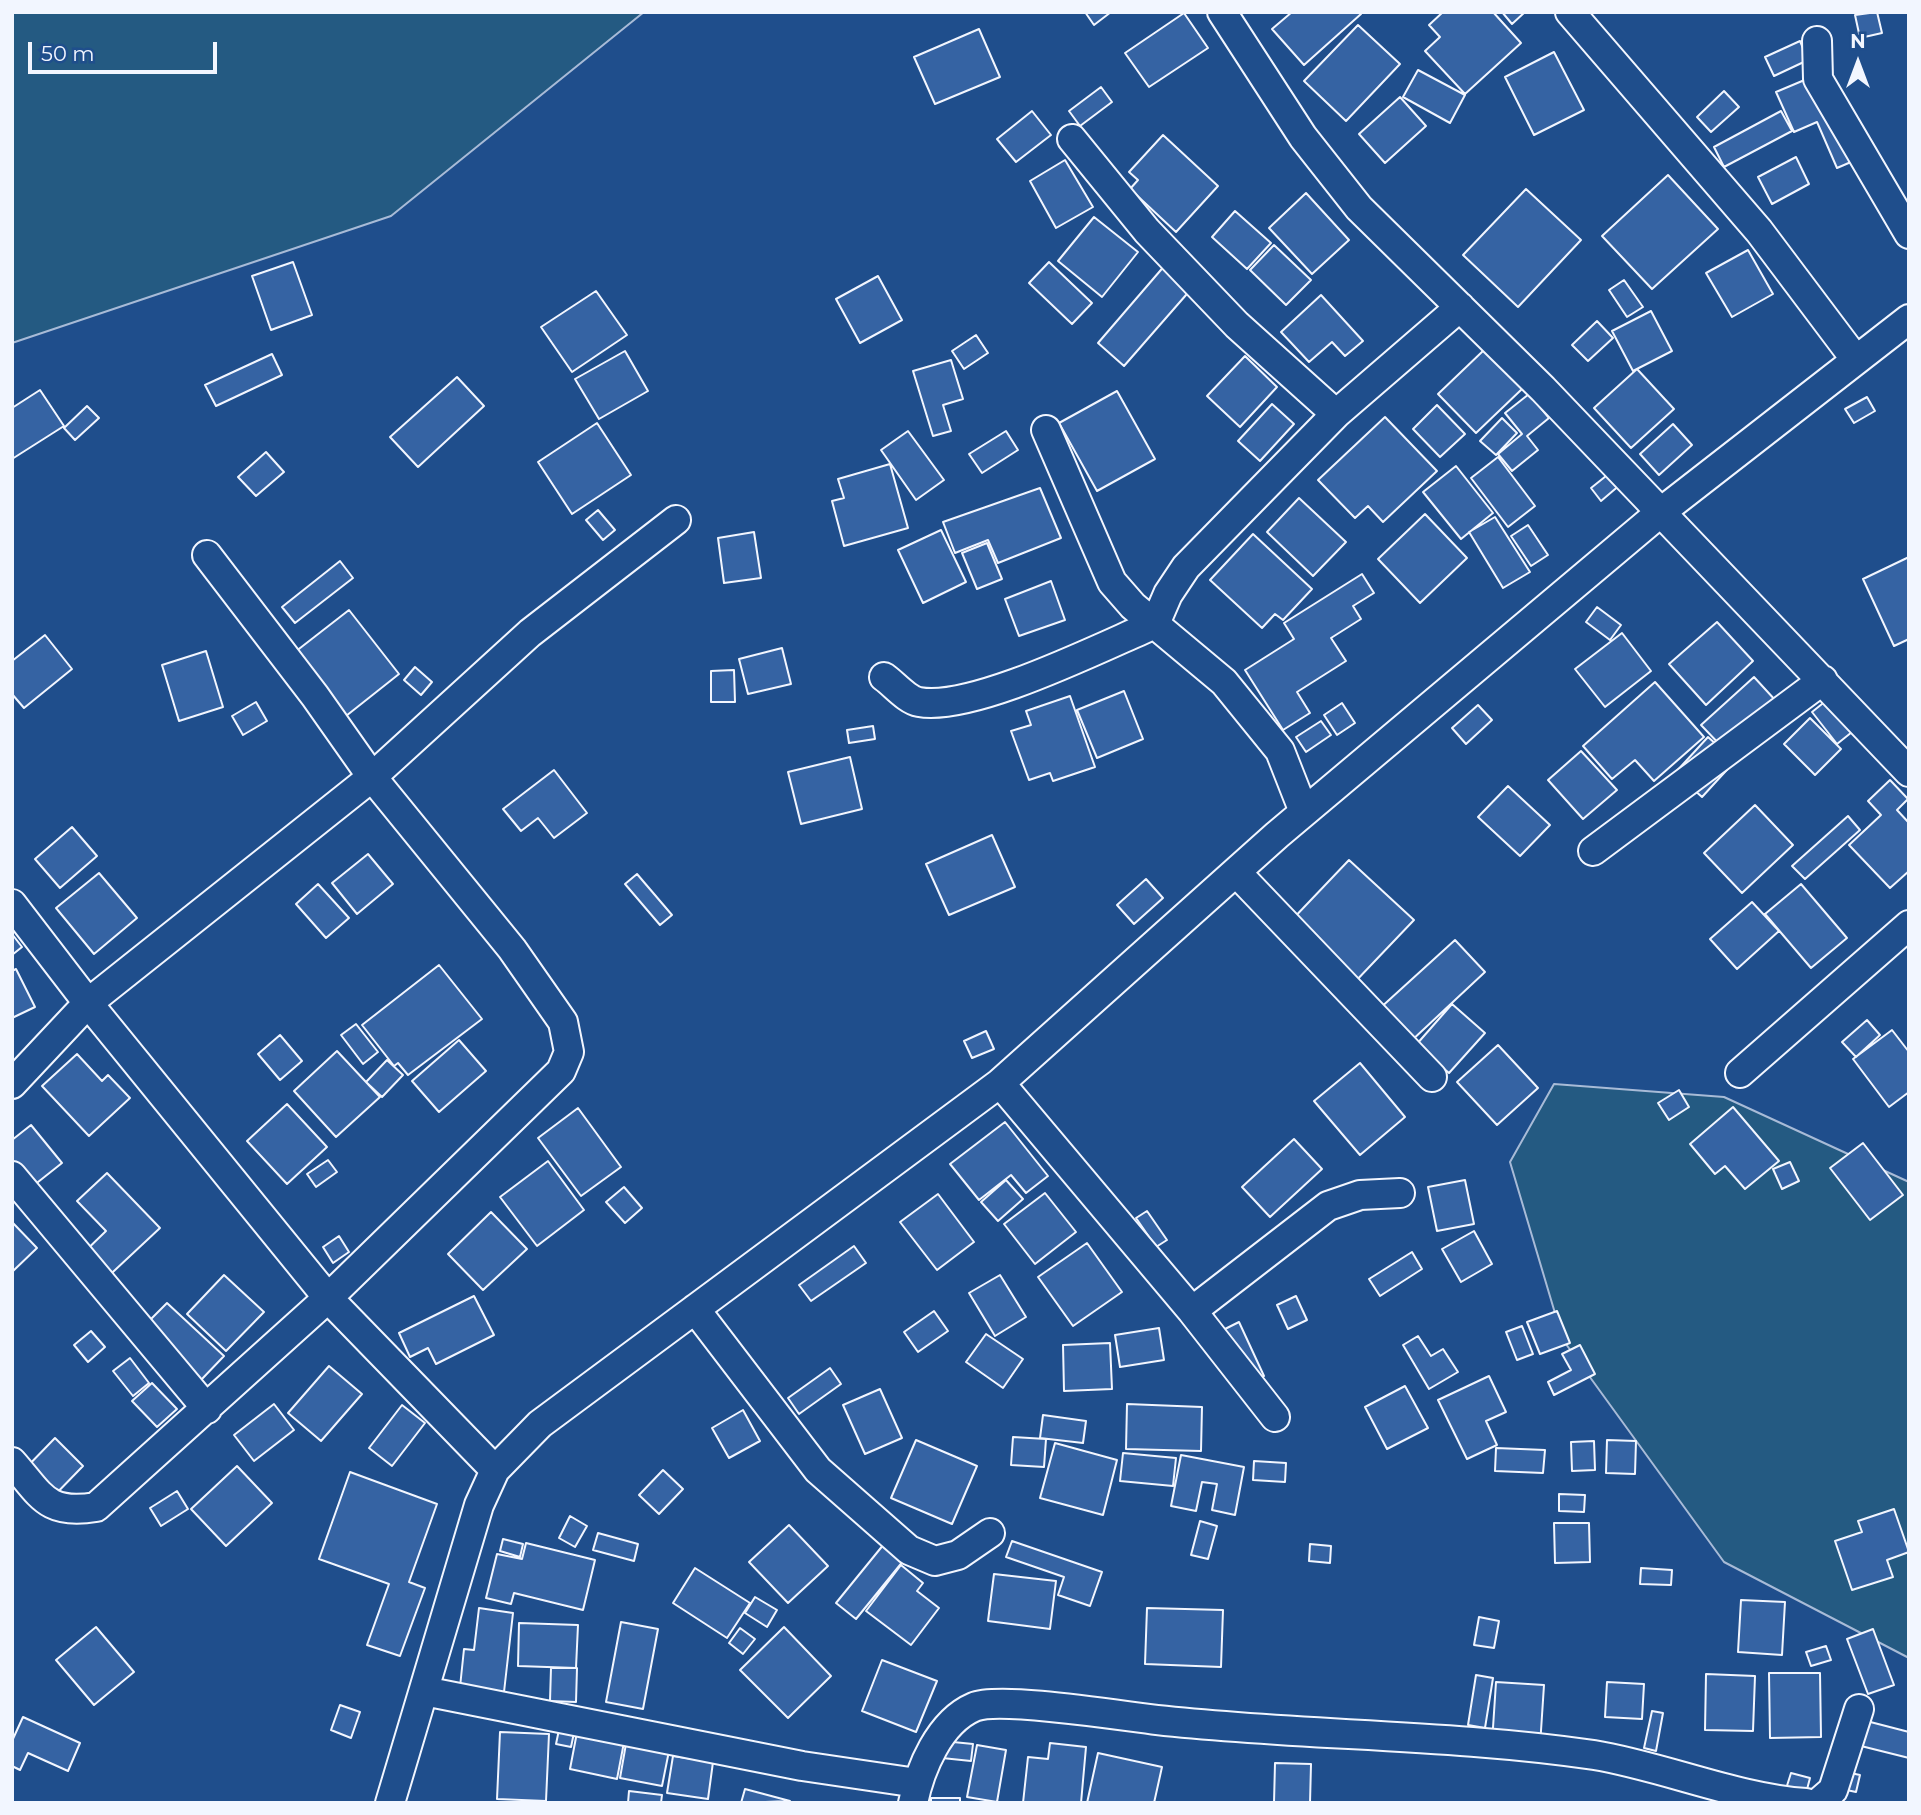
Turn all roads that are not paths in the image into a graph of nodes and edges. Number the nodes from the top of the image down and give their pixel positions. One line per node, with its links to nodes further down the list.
1 (1222, 12): 6 (street)
2 (1570, 12): 8 (street)
3 (1817, 41): 5 (street)
4 (1072, 139): 9 (street)
5 (1909, 234)
6 (1460, 307): 9 (street); 11 (street)
7 (1909, 319): 8 (street)
8 (1856, 360): 11 (street)
9 (1336, 414): 14 (street)
10 (1046, 430): 14 (street)
11 (1661, 512): 16 (street); 19 (street)
12 (676, 520): 18 (street)
13 (207, 555): 18 (street)
14 (1155, 624): 15 (street); 19 (street)
15 (884, 677)
16 (1822, 680): 17 (street); 20 (street)
17 (1909, 772)
18 (372, 777): 24 (street); 31 (street)
19 (1304, 812): 21 (street)
20 (1593, 851)
21 (1236, 872): 26 (street); 27 (street)
22 (12, 904): 24 (street)
23 (1909, 925): 25 (street)
24 (88, 1003): 28 (street); 31 (street)
25 (1740, 1073)
26 (1432, 1077)
27 (1000, 1083): 32 (street); 33 (street)
28 (12, 1084)
29 (12, 1176): 34 (street)
30 (1400, 1193): 33 (street)
31 (328, 1298): 34 (street); 37 (street)
32 (695, 1309): 37 (street); 38 (street)
33 (1192, 1311): 35 (street)
34 (207, 1409): 36 (street)
35 (1275, 1417)
36 (12, 1462)
37 (495, 1470): 39 (street)
38 (990, 1533)
39 (424, 1691): 41 (street); 42 (street)
40 (1859, 1709): 44 (street)
41 (915, 1793): 43 (street)
42 (390, 1803)
43 (1806, 1803)
44 (1818, 1803)

